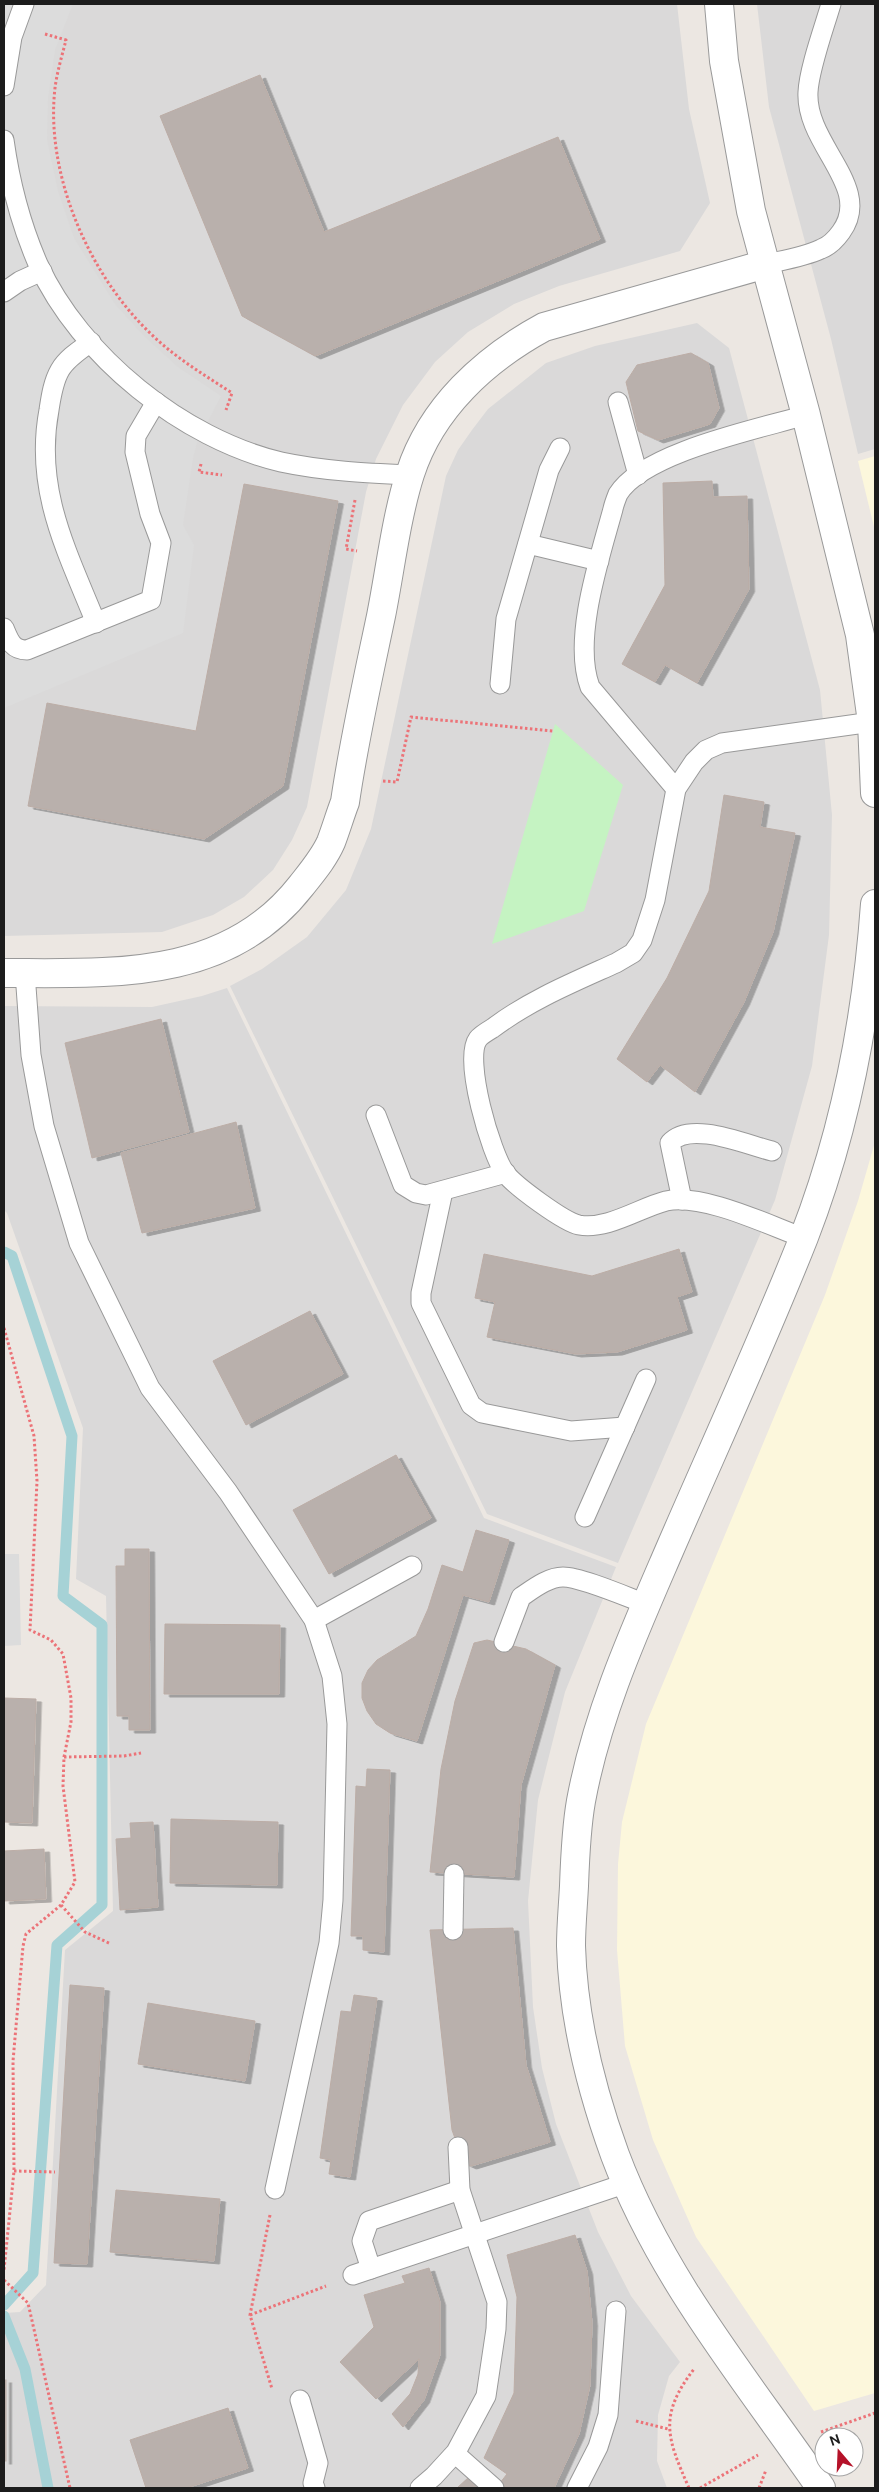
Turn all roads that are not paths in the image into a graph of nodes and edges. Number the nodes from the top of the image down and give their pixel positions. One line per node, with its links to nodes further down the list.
1 (24, 4): 4 (lane)
2 (719, 4): 6 (street)
3 (830, 4): 6 (lane)
4 (4, 86)
5 (4, 140): 7 (lane)
6 (766, 264): 12 (street); 14 (street)
7 (42, 271): 8 (lane); 9 (lane)
8 (4, 292)
9 (90, 342): 10 (lane); 18 (lane)
10 (156, 402): 14 (lane); 18 (lane)
11 (618, 402): 15 (lane)
12 (806, 415): 15 (lane); 21 (street)
13 (560, 448): 16 (lane)
14 (409, 475): 25 (street)
15 (638, 475): 17 (lane)
16 (528, 544): 17 (lane); 20 (lane)
17 (599, 561): 22 (lane)
18 (96, 623): 19 (lane)
19 (4, 628)
20 (500, 684)
21 (872, 722): 22 (lane); 23 (street)
22 (676, 789): 28 (lane)
23 (875, 793)
24 (875, 904): 31 (street)
25 (14, 973): 37 (lane)
26 (376, 1115): 29 (lane)
27 (772, 1152): 30 (lane)
28 (506, 1174): 29 (lane); 30 (lane)
29 (443, 1191): 33 (lane)
30 (682, 1200): 31 (lane)
31 (804, 1238): 36 (street)
32 (646, 1379): 33 (lane)
33 (625, 1427): 34 (lane)
34 (585, 1517)
35 (412, 1566): 37 (lane)
36 (646, 1604): 38 (lane); 42 (street)
37 (314, 1620): 43 (lane)
38 (504, 1642)
39 (454, 1874): 40 (lane)
40 (453, 1930)
41 (458, 2147): 44 (lane)
42 (627, 2183): 45 (lane); 53 (street)
43 (275, 2189)
44 (460, 2190): 45 (lane); 45 (lane)
45 (475, 2235): 50 (lane)
46 (616, 2312): 52 (lane)
47 (300, 2400): 49 (lane)
48 (459, 2457): 51 (lane)
49 (315, 2488)
50 (420, 2488)
51 (494, 2488)
52 (576, 2488)
53 (821, 2488)

